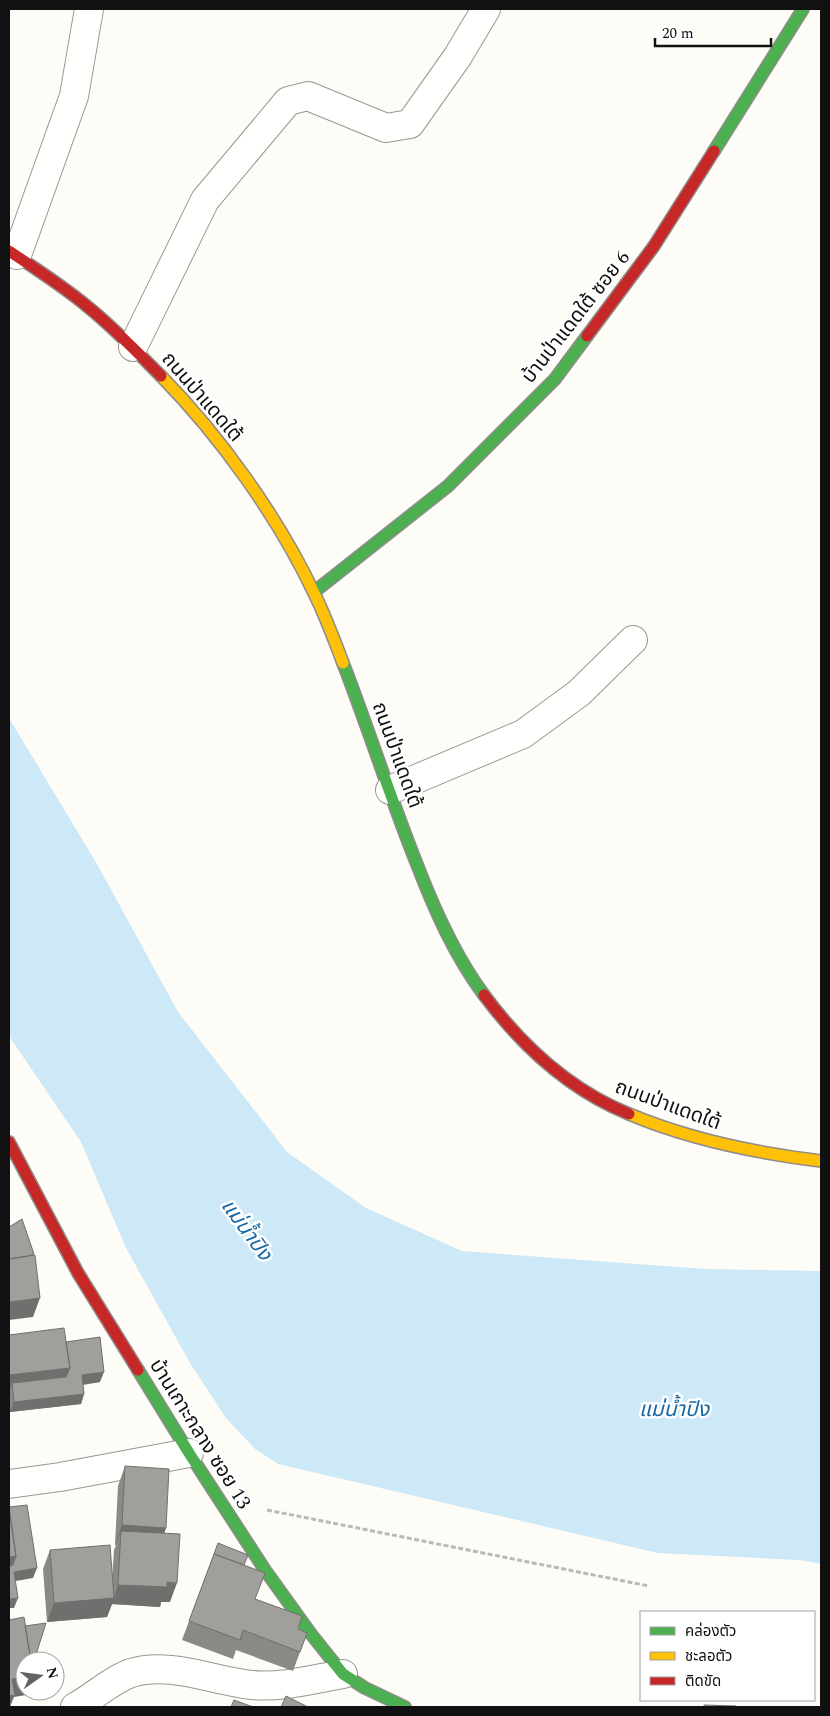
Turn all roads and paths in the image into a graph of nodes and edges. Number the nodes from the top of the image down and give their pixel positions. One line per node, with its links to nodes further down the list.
1 (89, 9): 4 (street)
2 (486, 9): 5 (street)
3 (803, 9): 6 (street, บ้านป่าแดดใต้ ซอย 6)
4 (13, 253): 5 (street, ถนนป่าแดดใต้)
5 (133, 347): 6 (street, ถนนป่าแดดใต้)
6 (314, 592): 8 (street, ถนนป่าแดดใต้)
7 (633, 640): 8 (street)
8 (390, 790): 10 (street, ถนนป่าแดดใต้)
9 (9, 1142): 11 (street, บ้านเกาะกลาง ซอย 13)
10 (821, 1161)
11 (189, 1454): 12 (street); 15 (street, บ้านเกาะกลาง ซอย 13)
12 (9, 1484)
13 (264, 1510): 14 (path)
14 (649, 1586)
15 (343, 1674): 16 (street); 17 (street, บ้านเกาะกลาง ซอย 13)
16 (75, 1707)
17 (405, 1707)

